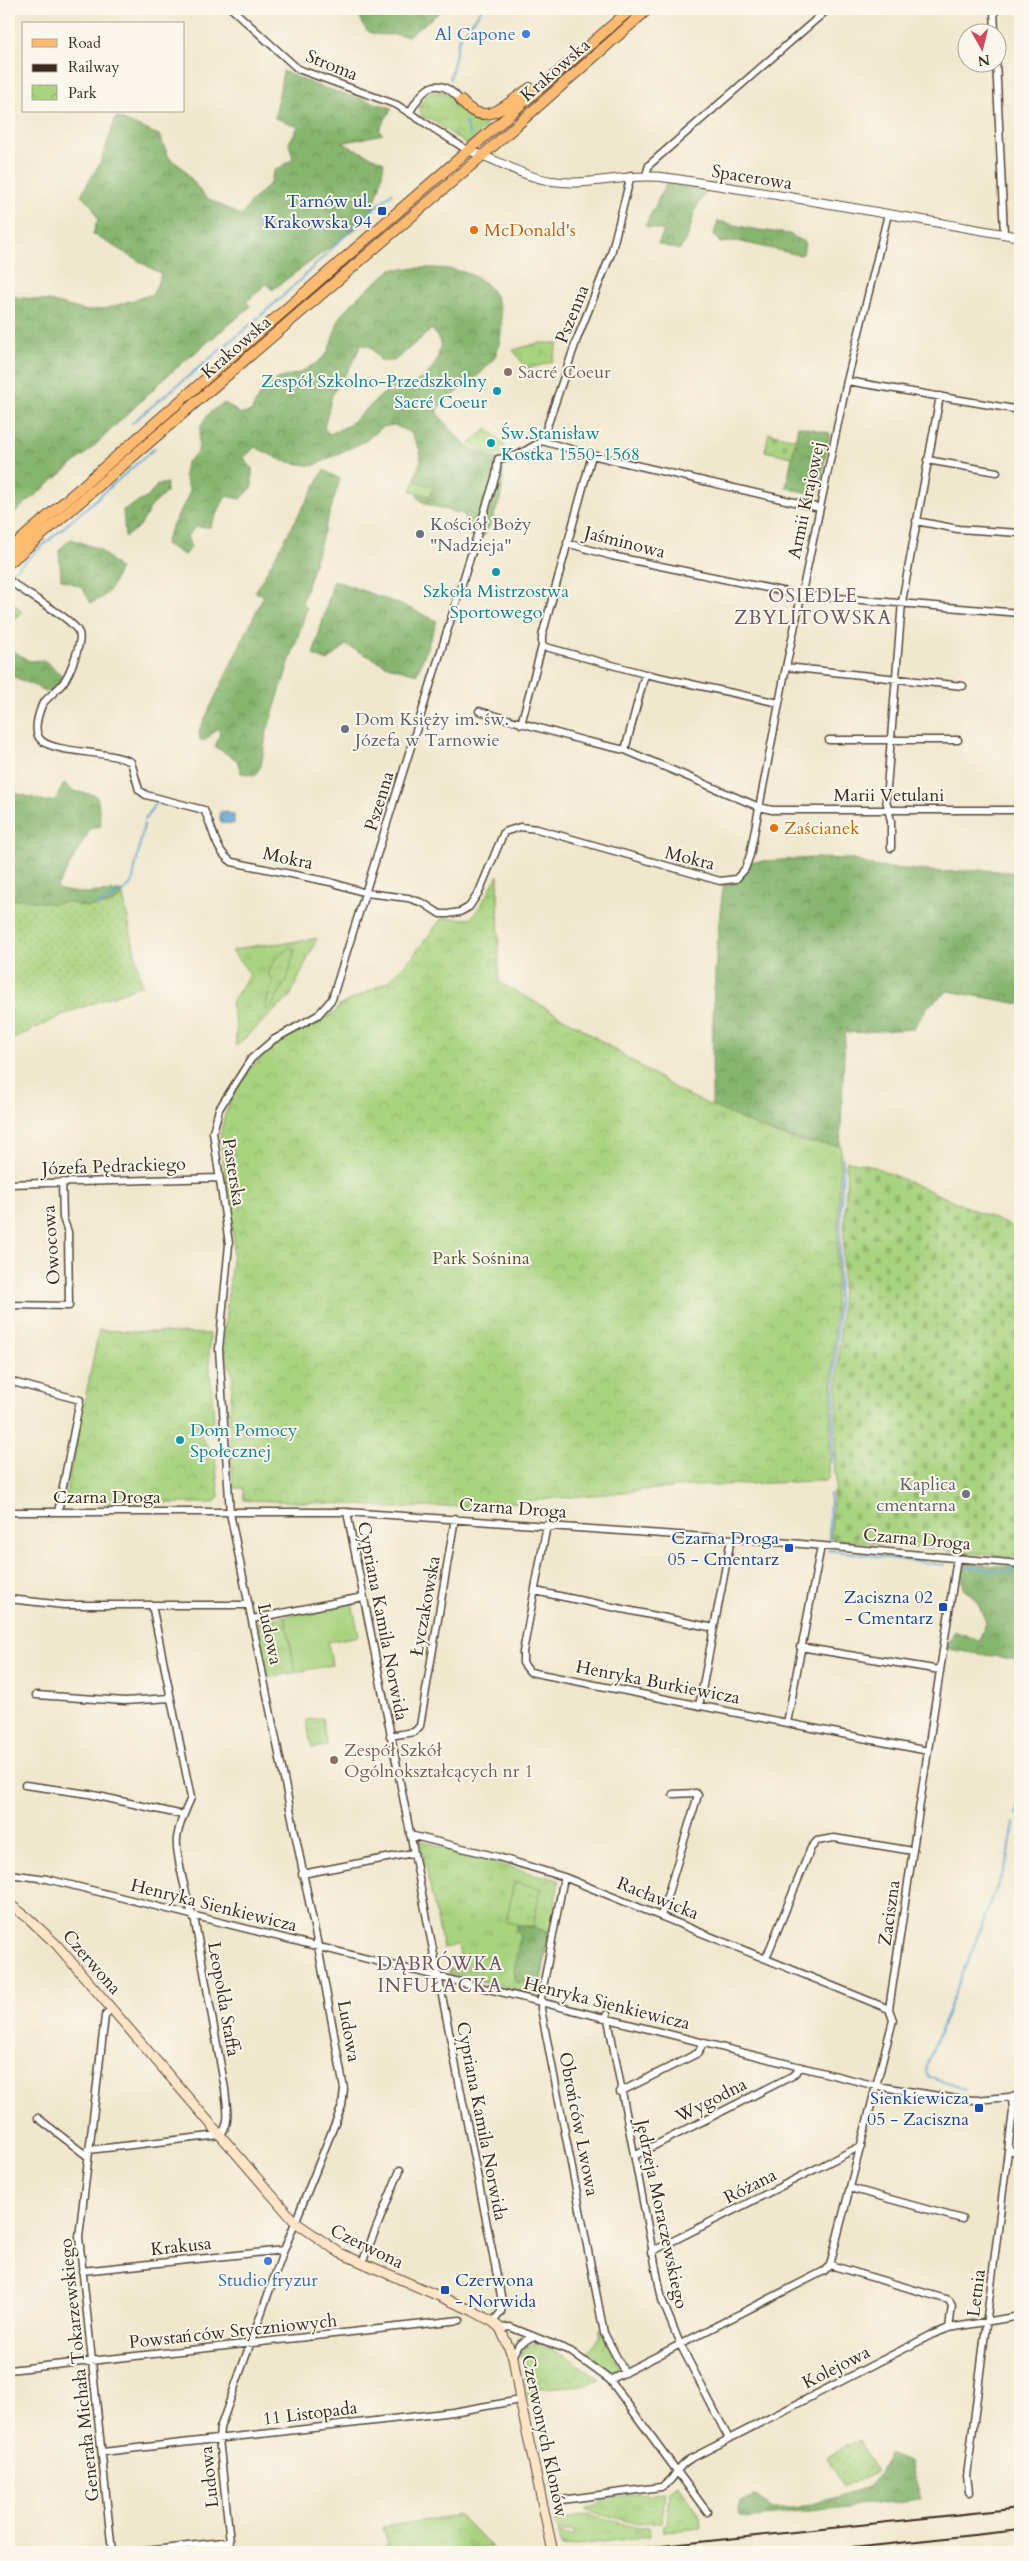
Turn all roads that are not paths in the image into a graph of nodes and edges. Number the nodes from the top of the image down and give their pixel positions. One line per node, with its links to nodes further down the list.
1 (232, 9): 10 (street, Stroma)
2 (631, 9): 7 (main road, Krakowska)
3 (648, 9): 12 (main road, Krakowska)
4 (828, 9): 14 (street)
5 (994, 9): 6 (street)
6 (995, 22)
7 (570, 60): 9 (main road); 11 (main road, Krakowska)
8 (997, 72): 16 (street)
9 (461, 101): 10 (street)
10 (410, 112): 11 (street, Stroma)
11 (467, 150): 12 (street); 27 (main road, Krakowska)
12 (483, 155): 13 (street, Spacerowa); 32 (main road, Krakowska)
13 (631, 175): 14 (street, Spacerowa); 21 (street, Pszenna)
14 (646, 175): 15 (street, Spacerowa)
15 (888, 214): 16 (street, Spacerowa); 18 (street, Armii Krajowej)
16 (1004, 234): 17 (street, Spacerowa)
17 (1020, 237)
18 (847, 381): 19 (street); 25 (street, Armii Krajowej)
19 (940, 396): 20 (street); 23 (street)
20 (1020, 410)
21 (542, 440): 22 (street); 54 (street, Pszenna)
22 (592, 455): 25 (street); 29 (street)
23 (927, 460): 24 (street); 26 (street)
24 (997, 472)
25 (820, 508): 34 (street, Armii Krajowej)
26 (916, 521): 28 (street); 35 (street)
27 (36, 527): 30 (main road); 31 (main road)
28 (1020, 533)
29 (567, 543): 34 (street, Jaśminowa); 37 (street, Jaśminowa)
30 (9, 544)
31 (9, 550)
32 (9, 564)
33 (9, 580): 54 (street, Mokra)
34 (801, 595): 35 (street, Jaśminowa); 38 (street, Armii Krajowej)
35 (902, 602): 36 (street, Jaśminowa); 40 (street)
36 (1020, 613)
37 (542, 646): 39 (street); 44 (street, Jaśminowa)
38 (786, 667): 40 (street); 42 (street, Armii Krajowej)
39 (645, 674): 42 (street); 48 (street)
40 (896, 680): 41 (street); 45 (street)
41 (963, 686)
42 (779, 703): 49 (street, Armii Krajowej)
43 (480, 711): 44 (street, Marii Vetulani)
44 (521, 724): 48 (street, Marii Vetulani)
45 (892, 739): 46 (street); 47 (street); 50 (street)
46 (829, 740)
47 (958, 740)
48 (625, 750): 49 (street, Marii Vetulani)
49 (759, 807): 50 (street, Marii Vetulani); 53 (street, Armii Krajowej)
50 (888, 810): 51 (street, Marii Vetulani); 52 (street)
51 (1020, 810)
52 (891, 848)
53 (736, 879): 54 (street, Mokra)
54 (366, 893): 55 (street, Pasterska)
55 (220, 1178): 56 (street, Józefa Pędrackiego); 64 (street, Pasterska)
56 (62, 1182): 57 (street, Józefa Pędrackiego); 58 (street, Owocowa)
57 (9, 1184)
58 (9, 1305)
59 (9, 1381): 62 (street)
60 (9, 1505): 61 (street, Czarna Droga)
61 (9, 1512): 62 (street, Czarna Droga)
62 (58, 1512): 64 (street, Czarna Droga)
63 (347, 1512): 64 (street, Czarna Droga); 65 (street, Czarna Droga); 72 (street, Cypriana Kamila Norwida)
64 (230, 1513): 75 (street, Ludowa)
65 (455, 1518): 66 (street, Czarna Droga); 84 (street, Łyczakowska)
66 (547, 1525): 67 (street, Czarna Droga); 71 (street, Henryka Burkiewicza)
67 (731, 1539): 68 (street, Czarna Droga); 77 (street)
68 (820, 1546): 69 (street, Czarna Droga); 78 (street)
69 (956, 1558): 70 (street, Czarna Droga); 79 (street, Zaciszna)
70 (1020, 1564)
71 (535, 1591): 77 (street); 82 (street, Henryka Burkiewicza)
72 (363, 1597): 76 (street); 84 (street, Cypriana Kamila Norwida)
73 (9, 1599): 74 (street)
74 (152, 1605): 75 (street); 81 (street, Leopolda Staffa)
75 (249, 1605): 76 (street, Ludowa)
76 (252, 1619): 92 (street, Ludowa)
77 (714, 1628): 82 (street)
78 (800, 1647): 79 (street); 83 (street)
79 (940, 1670): 85 (street, Zaciszna)
80 (36, 1695): 81 (street)
81 (170, 1698): 88 (street, Leopolda Staffa)
82 (699, 1706): 83 (street, Henryka Burkiewicza)
83 (787, 1723): 85 (street, Henryka Burkiewicza)
84 (390, 1736): 89 (street, Cypriana Kamila Norwida)
85 (928, 1751): 90 (street, Zaciszna)
86 (25, 1785): 88 (street)
87 (674, 1794): 97 (street)
88 (183, 1815): 96 (street, Leopolda Staffa)
89 (410, 1835): 91 (street, Cypriana Kamila Norwida); 94 (street, Racławicka)
90 (913, 1852): 99 (street); 103 (street, Zaciszna)
91 (413, 1853): 92 (street); 100 (street, Cypriana Kamila Norwida)
92 (302, 1874): 98 (street, Ludowa)
93 (10, 1876): 96 (street, Henryka Sienkiewicza)
94 (564, 1877): 97 (street, Racławicka); 101 (street, Obrońców Lwowa)
95 (9, 1904): 102 (main road, Czerwona)
96 (192, 1915): 98 (street, Henryka Sienkiewicza); 113 (street, Leopolda Staffa)
97 (661, 1916): 99 (street, Racławicka)
98 (318, 1946): 100 (street, Henryka Sienkiewicza); 122 (street, Ludowa)
99 (766, 1958): 103 (street, Racławicka)
100 (438, 1976): 101 (street, Henryka Sienkiewicza); 131 (street, Cypriana Kamila Norwida)
101 (542, 2002): 104 (street, Henryka Sienkiewicza); 139 (street, Obrońców Lwowa)
102 (111, 2008): 113 (main road, Czerwona); 116 (street, Generała Michała Tokarzewskiego)
103 (889, 2009): 107 (street, Zaciszna)
104 (606, 2016): 105 (street, Henryka Sienkiewicza); 108 (street, Jędrzeja Moraczewskiego)
105 (704, 2042): 106 (street, Henryka Sienkiewicza); 108 (street)
106 (801, 2067): 107 (street, Henryka Sienkiewicza); 118 (street, Wygodna)
107 (877, 2086): 110 (street, Henryka Sienkiewicza); 114 (street, Zaciszna)
108 (620, 2092): 118 (street, Jędrzeja Moraczewskiego)
109 (1020, 2096): 110 (street, Henryka Sienkiewicza)
110 (1012, 2097): 115 (street, Letnia)
111 (38, 2118): 116 (street)
112 (56, 2127): 116 (street)
113 (220, 2135): 116 (street); 122 (main road, Czerwona)
114 (861, 2146): 120 (street, Zaciszna); 124 (street, Różana)
115 (1009, 2150): 117 (street); 130 (street, Letnia)
116 (88, 2153): 127 (street, Generała Michała Tokarzewskiego)
117 (1020, 2153)
118 (634, 2156): 124 (street, Jędrzeja Moraczewskiego)
119 (400, 2170): 125 (street)
120 (850, 2188): 121 (street); 126 (street, Zaciszna)
121 (962, 2219)
122 (295, 2222): 123 (street, Ludowa); 125 (main road, Czerwona)
123 (284, 2250): 127 (street, Krakusa); 134 (street, Ludowa)
124 (651, 2252): 135 (street, Jędrzeja Moraczewskiego)
125 (362, 2263): 131 (main road, Czerwona)
126 (830, 2265): 132 (street); 135 (street)
127 (82, 2271): 137 (street, Generała Michała Tokarzewskiego)
128 (1020, 2316): 130 (street, Kolejowa)
129 (460, 2320): 134 (street, Powstańców Styczniowych)
130 (988, 2321): 132 (street, Kolejowa); 146 (street, Letnia)
131 (496, 2325): 133 (street, Czerwona); 136 (main road, Czerwonych Klonów)
132 (949, 2328): 143 (street, Kolejowa)
133 (534, 2336): 136 (street); 140 (street, Czerwona)
134 (249, 2344): 137 (street, Powstańców Styczniowych); 142 (street, Ludowa)
135 (680, 2344): 139 (street); 143 (street, Jędrzeja Moraczewskiego)
136 (513, 2357): 141 (main road, Czerwonych Klonów)
137 (92, 2361): 138 (street, Powstańców Styczniowych); 144 (street, Generała Michała Tokarzewskiego)
138 (9, 2370)
139 (625, 2373): 140 (street)
140 (610, 2380): 145 (street, Czerwona)
141 (520, 2400): 142 (street, 11 Listopada); 151 (main road, Czerwonych Klonów)
142 (219, 2439): 144 (street, 11 Listopada); 150 (street, Ludowa)
143 (729, 2439): 145 (street, Kolejowa)
144 (103, 2452): 149 (street, Generała Michała Tokarzewskiego)
145 (676, 2472): 147 (street, Kolejowa); 148 (street, Czerwona)
146 (969, 2492)
147 (561, 2500)
148 (707, 2512)
149 (112, 2552)
150 (138, 2552)
151 (553, 2552)

